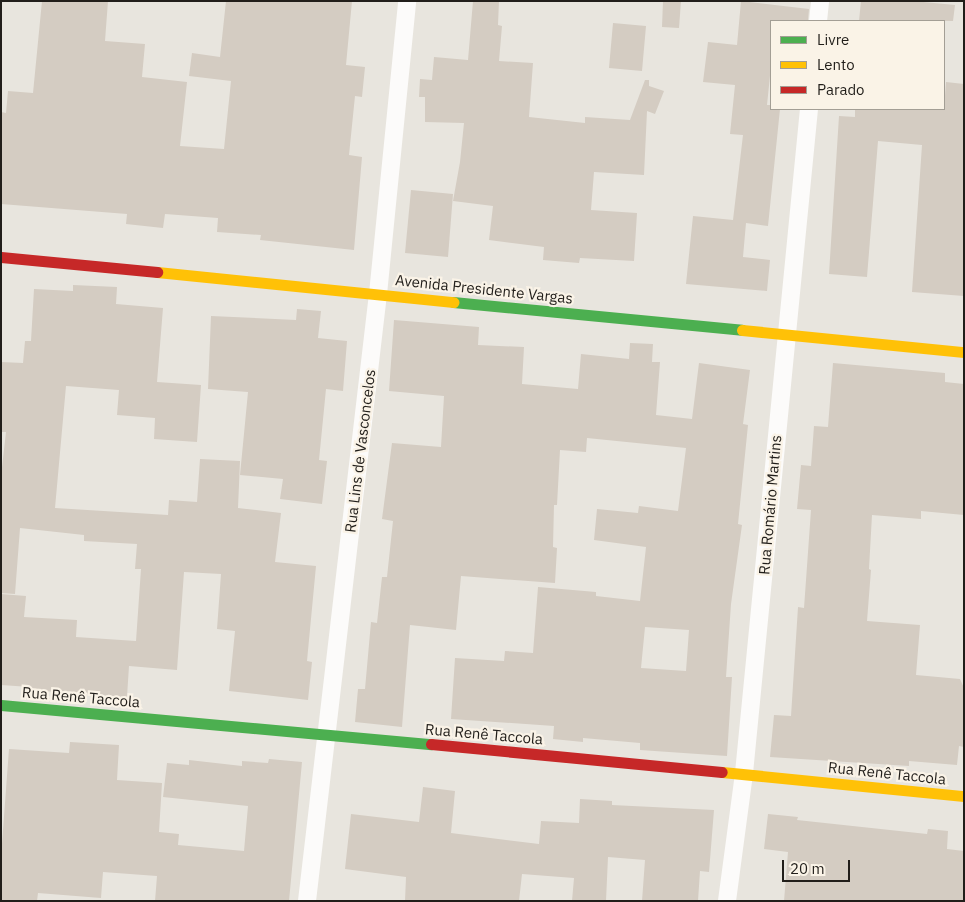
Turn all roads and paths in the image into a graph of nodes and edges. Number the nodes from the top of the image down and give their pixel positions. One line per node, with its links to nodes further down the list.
1 (407, 1): 6 (street, Rua Lins de Vasconcelos)
2 (820, 1): 3 (street)
3 (818, 20)
4 (809, 110): 7 (street, Rua Romário Martins)
5 (1, 257): 6 (street, Avenida Presidente Vargas)
6 (378, 294): 7 (street, Avenida Presidente Vargas); 10 (street, Rua Lins de Vasconcelos)
7 (786, 334): 8 (street, Avenida Presidente Vargas); 11 (street, Rua Romário Martins)
8 (964, 352)
9 (1, 705): 10 (street, Rua Renê Taccola)
10 (327, 734): 11 (street, Rua Renê Taccola); 13 (street, Rua Lins de Vasconcelos)
11 (744, 773): 12 (street, Rua Renê Taccola); 14 (street, Rua Romário Martins)
12 (964, 796)
13 (307, 901)
14 (728, 901)

